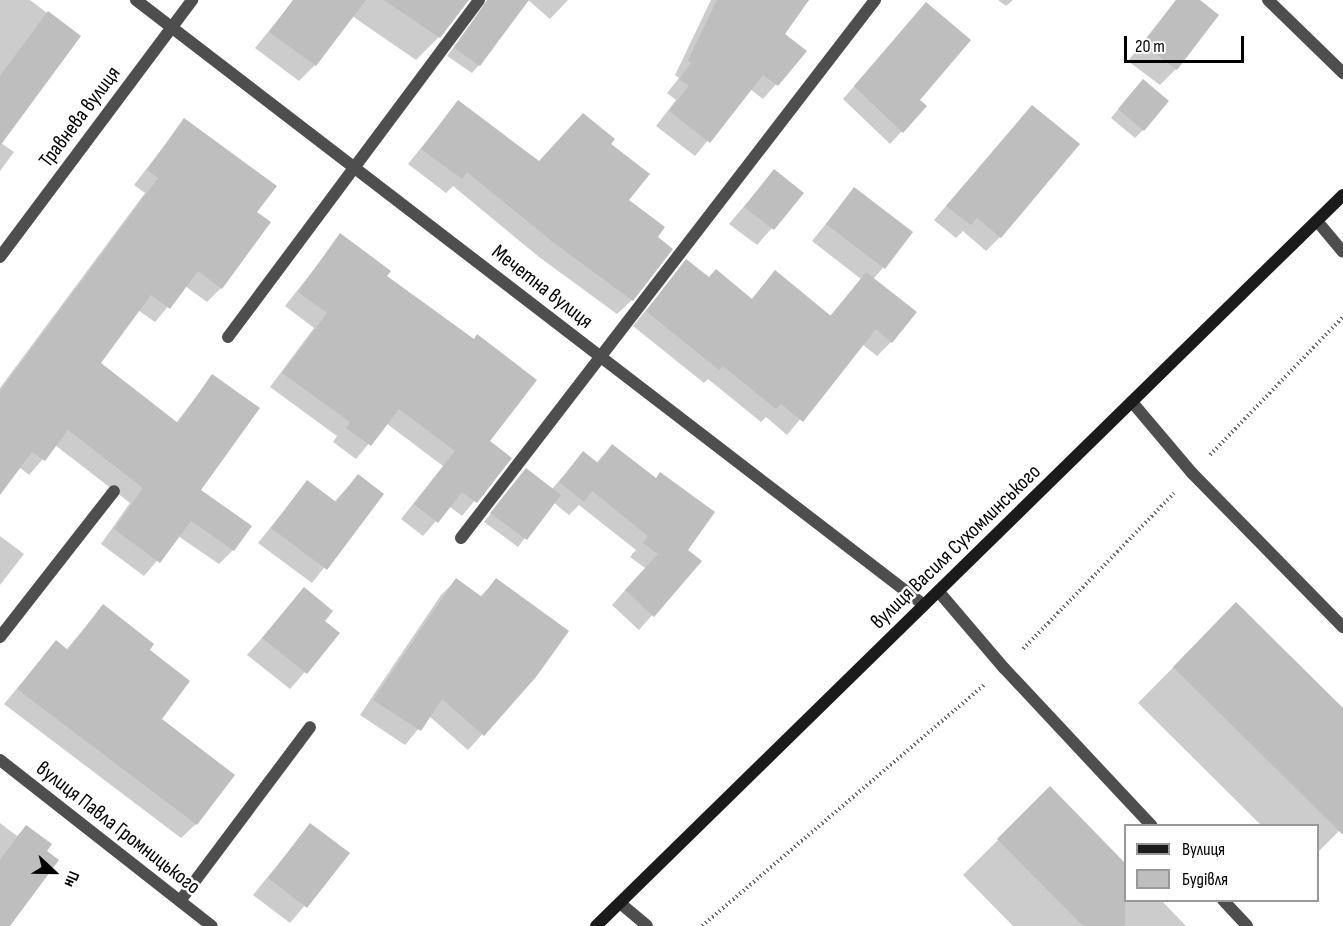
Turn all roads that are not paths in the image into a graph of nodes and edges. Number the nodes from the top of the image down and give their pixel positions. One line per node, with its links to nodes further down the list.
1 (136, 0): 6 (street, Мечетна вулиця)
2 (192, 0): 6 (street, Травнева вулиця)
3 (479, 0): 8 (street)
4 (875, 0): 14 (street)
5 (1268, 0): 7 (street)
6 (171, 27): 8 (street, Мечетна вулиця); 12 (street, Травнева вулиця)
7 (1343, 73)
8 (354, 167): 13 (street); 14 (street, Мечетна вулиця)
9 (1343, 195): 10 (main road, вулиця Василя Сухомлинського)
10 (1317, 221): 11 (street); 15 (main road, вулиця Василя Сухомлинського)
11 (1343, 252)
12 (0, 257)
13 (228, 338)
14 (600, 356): 17 (street); 19 (street, Мечетна вулиця)
15 (1132, 402): 18 (main road, вулиця Василя Сухомлинського); 20 (street)
16 (114, 491): 21 (street)
17 (461, 538)
18 (939, 592): 19 (main road, вулиця Василя Сухомлинського); 24 (street)
19 (924, 606): 27 (main road, вулиця Василя Сухомлинського)
20 (1343, 627)
21 (0, 637)
22 (310, 727): 25 (street)
23 (0, 760): 25 (street, вулиця Павла Громницького)
24 (1151, 824)
25 (180, 901): 28 (street, вулиця Павла Громницького)
26 (1225, 902): 31 (street)
27 (620, 903): 29 (main road, вулиця Василя Сухомлинського); 30 (street)
28 (212, 926)
29 (596, 926)
30 (647, 926)
31 (1247, 926)

